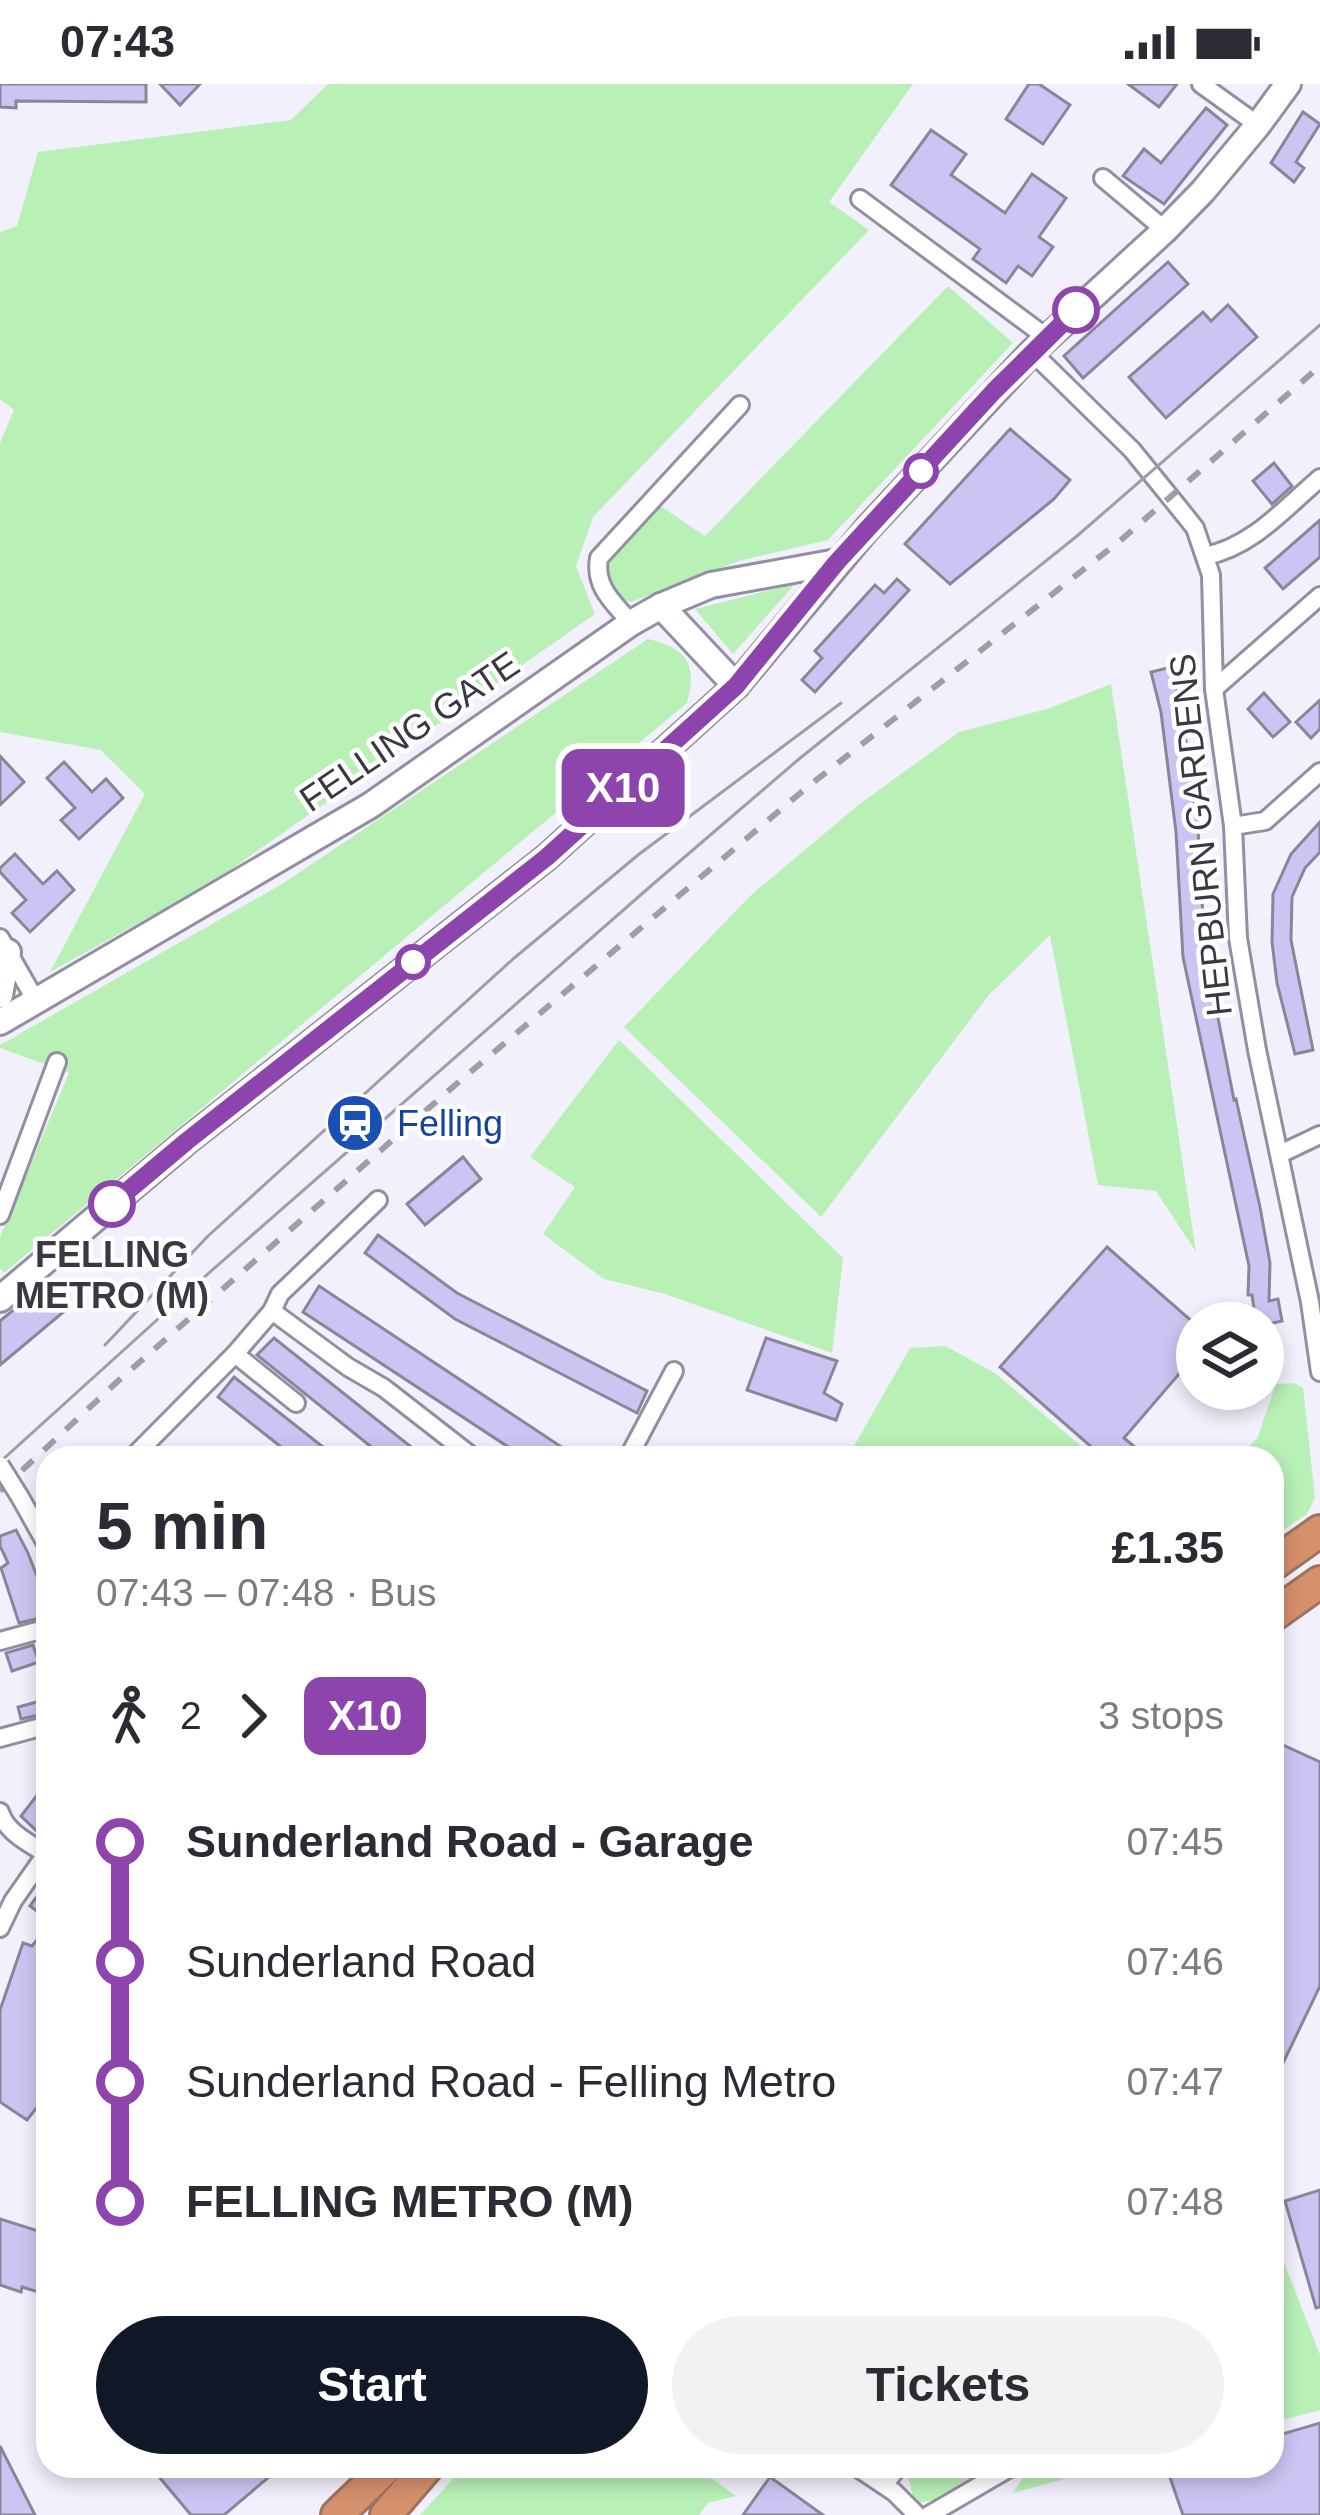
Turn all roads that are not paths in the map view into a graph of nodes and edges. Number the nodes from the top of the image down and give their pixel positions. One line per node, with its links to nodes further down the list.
1 (1201, 84): 3 (street)
2 (1288, 84): 3 (main road)
3 (1258, 125): 6 (main road)
4 (1102, 178): 6 (street)
5 (860, 199): 7 (street, HEPBURN GARDENS)
6 (1165, 230): 7 (main road)
7 (1039, 344): 10 (street, HEPBURN GARDENS); 11 (main road)
8 (740, 405): 14 (street)
9 (1320, 478): 10 (street)
10 (1204, 556): 16 (street, HEPBURN GARDENS)
11 (837, 562): 13 (main road, FELLING GATE); 15 (main road)
12 (1320, 596): 16 (street)
13 (661, 606): 14 (main road, FELLING GATE); 15 (main road)
14 (631, 623): 21 (main road, FELLING GATE)
15 (736, 686): 29 (main road)
16 (1214, 689): 18 (street, HEPBURN GARDENS)
17 (1320, 772): 18 (street)
18 (1233, 826): 25 (street, HEPBURN GARDENS)
19 (4, 945): 20 (main road); 21 (street)
20 (0, 995)
21 (36, 1001): 22 (main road, FELLING GATE)
22 (0, 1022)
23 (57, 1062): 26 (street)
24 (1320, 1135): 25 (street)
25 (1280, 1154): 33 (street, HEPBURN GARDENS)
26 (5, 1183): 28 (street)
27 (378, 1200): 30 (street)
28 (0, 1215)
29 (2, 1293)
30 (272, 1311): 31 (street); 36 (street)
31 (235, 1354): 34 (street); 35 (street)
32 (674, 1371): 37 (street)
33 (1320, 1372)
34 (296, 1403)
35 (144, 1446)
36 (459, 1446)
37 (634, 1446)
38 (0, 1465): 39 (street, bridge)
39 (36, 1524)
40 (1320, 1531): 41 (highway)
41 (1284, 1556)
42 (1320, 1582): 43 (highway)
43 (1284, 1608)
44 (36, 1631): 45 (street)
45 (0, 1641)
46 (36, 1728): 47 (street)
47 (0, 1738)
48 (0, 1812): 49 (street)
49 (36, 1846)
50 (36, 1868): 51 (street)
51 (0, 1928)
52 (376, 2478): 59 (highway)
53 (418, 2478): 58 (highway)
54 (873, 2478): 57 (street)
55 (890, 2478): 57 (street)
56 (992, 2478): 61 (street)
57 (884, 2485): 60 (street)
58 (389, 2513)
59 (337, 2515)
60 (917, 2515)
61 (928, 2515)

